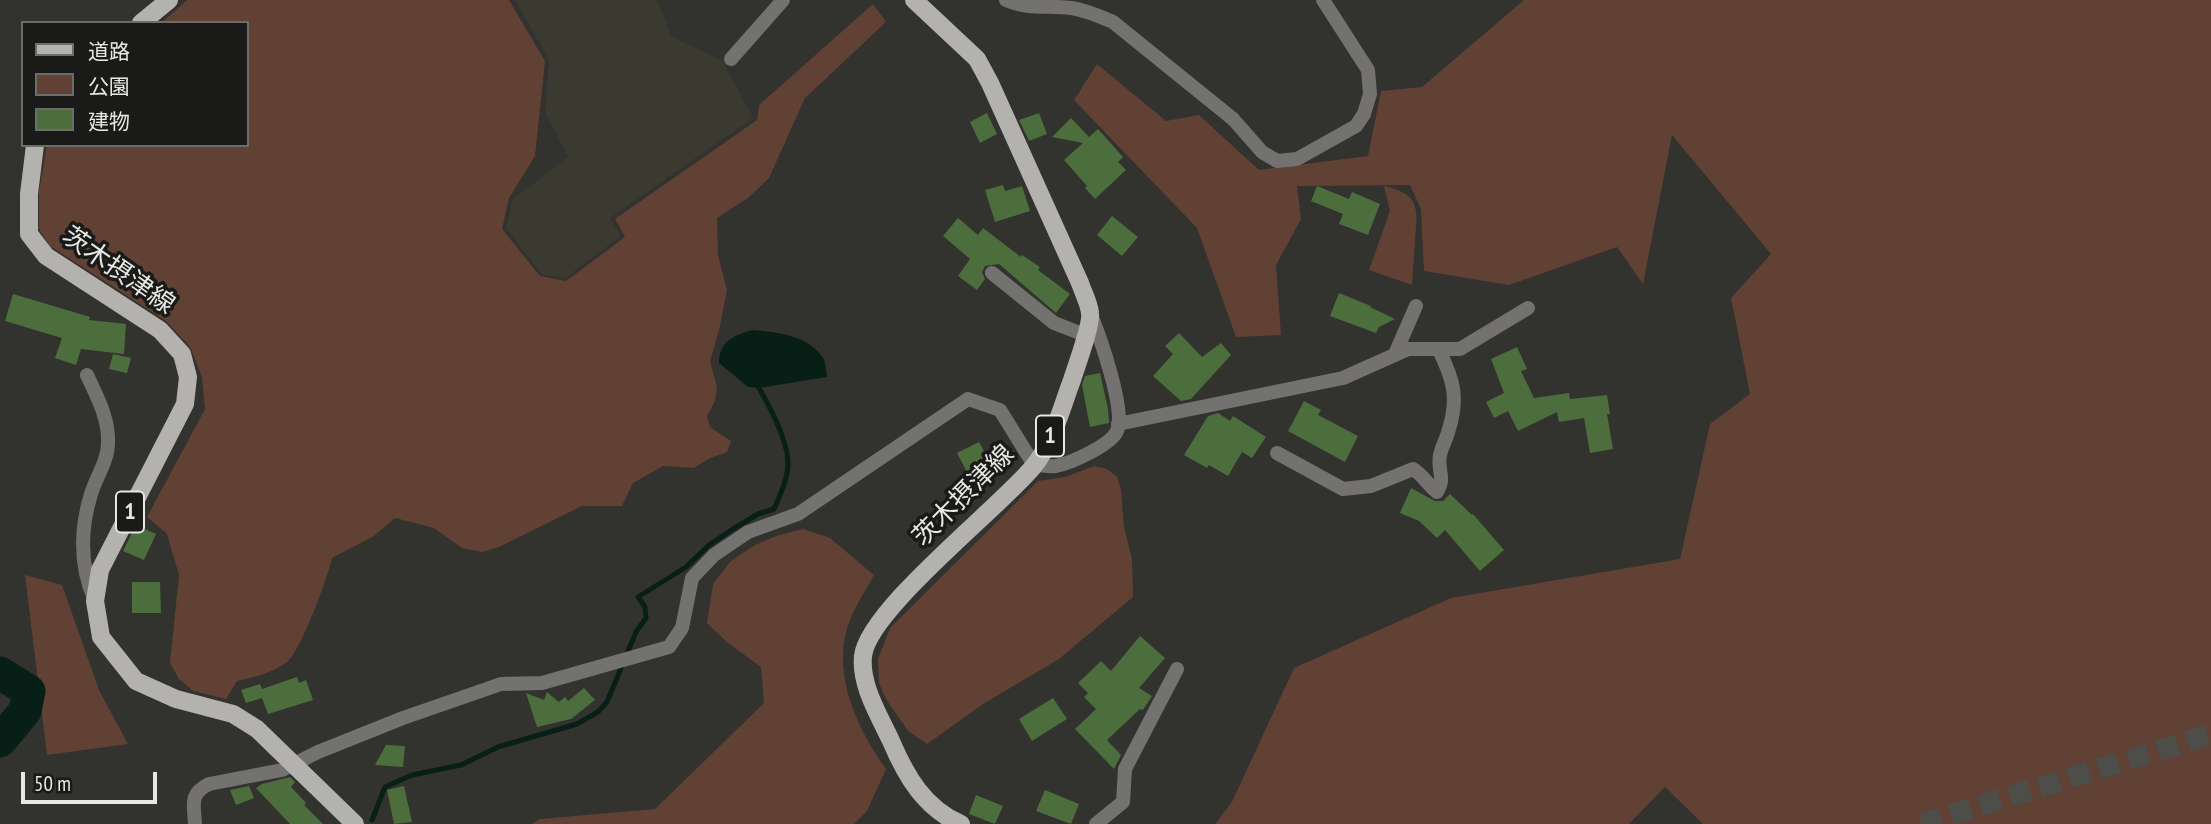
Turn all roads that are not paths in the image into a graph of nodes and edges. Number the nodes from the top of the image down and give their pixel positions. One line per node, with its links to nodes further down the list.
1 (169, 0): 6 (main road)
2 (783, 0): 7 (street)
3 (914, 0): 12 (main road)
4 (1006, 0): 5 (street)
5 (1322, 0)
6 (143, 21)
7 (731, 59)
8 (34, 147): 20 (main road, 茨木摂津線 / 1)
9 (992, 273): 13 (street)
10 (1416, 306): 15 (street)
11 (1528, 308): 14 (street)
12 (1091, 315): 13 (main road, 茨木摂津線 / 1); 17 (street)
13 (1085, 335): 19 (main road, 茨木摂津線 / 1)
14 (1439, 350): 15 (street); 18 (street)
15 (1395, 354): 17 (street)
16 (88, 375): 20 (street)
17 (1118, 425): 19 (street)
18 (1277, 453)
19 (1034, 465): 22 (street); 25 (main road, 茨木摂津線 / 1)
20 (95, 601): 22 (main road, 茨木摂津線 / 1)
21 (1177, 668): 26 (street)
22 (291, 764): 23 (street); 24 (main road, 茨木摂津線 / 1)
23 (194, 824)
24 (355, 824)
25 (961, 824)
26 (1096, 824)

